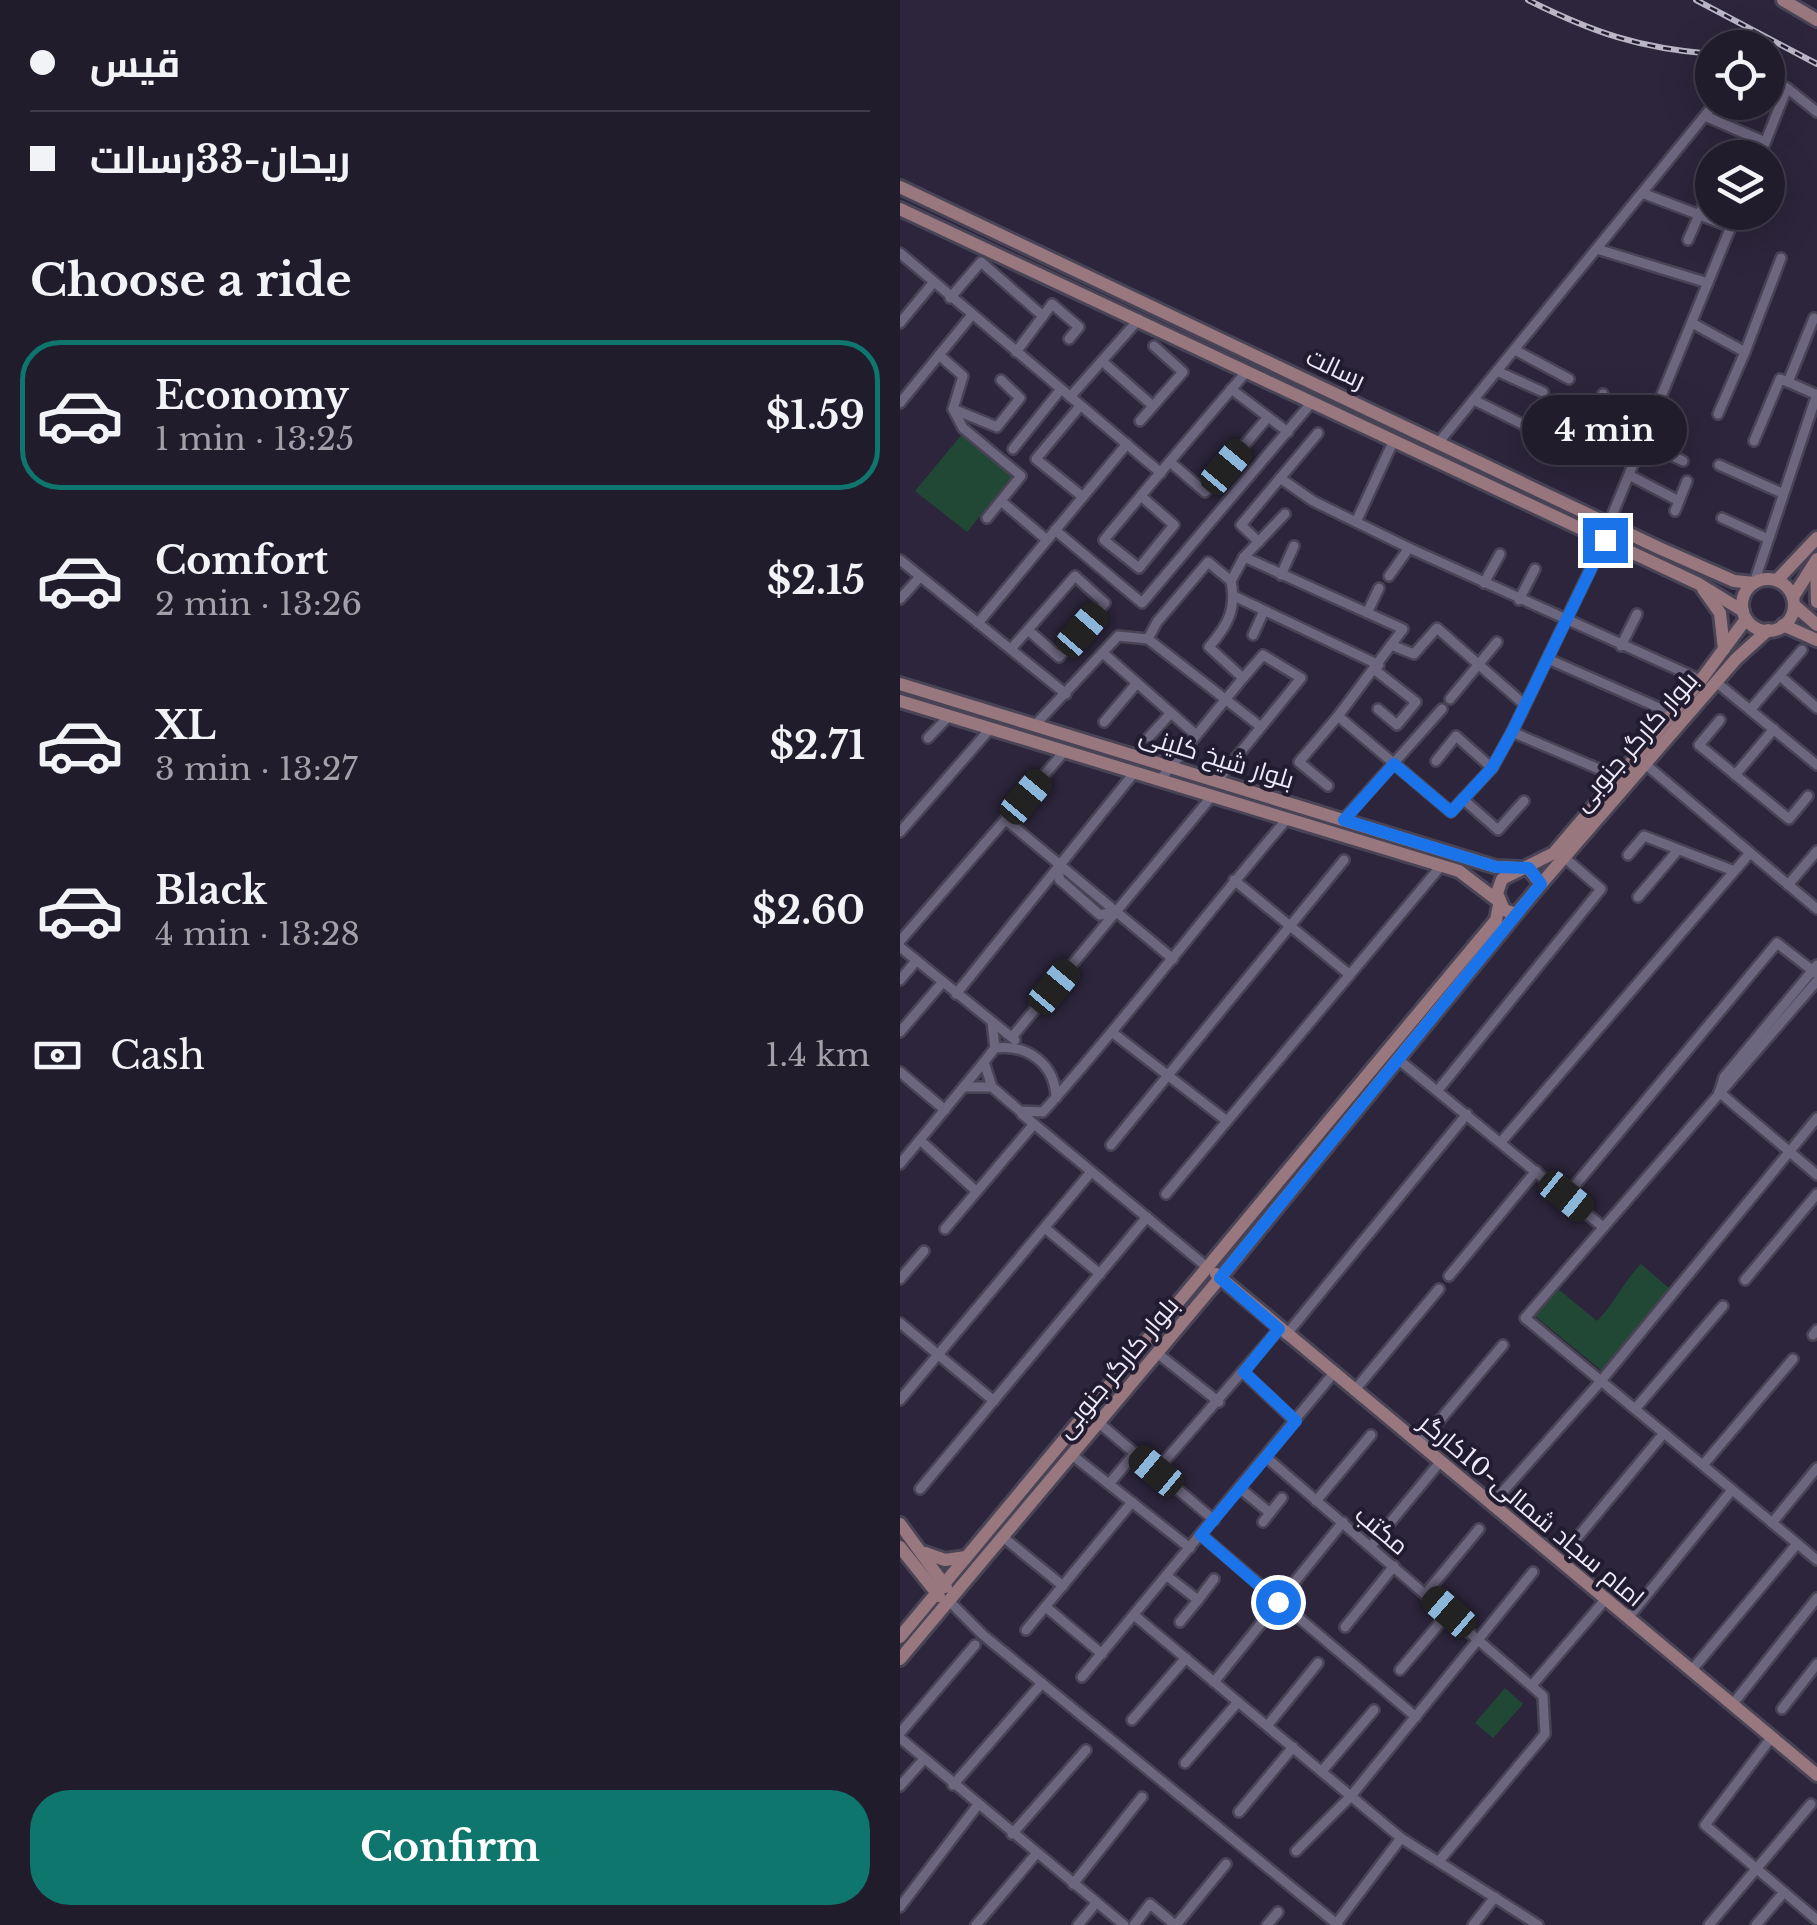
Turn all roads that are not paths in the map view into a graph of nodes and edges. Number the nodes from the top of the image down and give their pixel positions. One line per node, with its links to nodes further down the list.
1 (1783, 0): 2 (main road)
2 (1815, 14)
3 (1787, 88): 4 (street); 8 (street)
4 (1817, 112)
5 (1702, 120): 10 (street)
6 (1714, 120): 7 (street)
7 (1761, 140)
8 (1767, 140)
9 (900, 187): 22 (main road, رسالت)
10 (1642, 193): 12 (street); 16 (street)
11 (900, 209): 26 (main road, رسالت)
12 (1695, 213)
13 (1695, 225): 15 (street)
14 (1730, 230): 20 (street)
15 (1688, 240)
16 (1597, 249): 20 (street); 31 (street)
17 (900, 253): 19 (street)
18 (1781, 258): 33 (street)
19 (933, 283): 21 (street); 27 (street)
20 (1708, 283): 28 (street)
21 (950, 298): 23 (street); 24 (street)
22 (1147, 304): 26 (main road); 62 (main road, رسالت)
23 (971, 316): 32 (street); 34 (street)
24 (1043, 316): 29 (street); 32 (street)
25 (1814, 318): 40 (street)
26 (1140, 320): 35 (street); 36 (main road, رسالت)
27 (900, 323)
28 (1692, 323): 33 (street); 63 (street)
29 (1069, 339)
30 (1154, 346): 50 (street)
31 (1515, 350): 37 (street); 38 (street)
32 (1016, 352): 43 (street)
33 (1745, 352): 52 (street)
34 (940, 355): 48 (street); 51 (street)
35 (1102, 360): 43 (street); 50 (street)
36 (1247, 371): 41 (street); 47 (main road, رسالت)
37 (1497, 372): 42 (street); 46 (street)
38 (1568, 379)
39 (1001, 380): 51 (street)
40 (1788, 382): 45 (street); 61 (street)
41 (1231, 390): 53 (street); 67 (street)
42 (1543, 392)
43 (1065, 393): 49 (street); 65 (street)
44 (1603, 394): 54 (street)
45 (1817, 394): 73 (street)
46 (1474, 400): 56 (street); 62 (street)
47 (1312, 402): 57 (street); 59 (main road, رسالت)
48 (900, 403)
49 (1080, 406): 64 (street); 75 (street)
50 (1154, 406): 55 (street)
51 (953, 409): 76 (street)
52 (1718, 414)
53 (1268, 417): 57 (street); 67 (street)
54 (1593, 418): 60 (street); 63 (street)
55 (1140, 421)
56 (1536, 431)
57 (1288, 432): 82 (street)
58 (1318, 433): 71 (street)
59 (1394, 440): 80 (street); 86 (main road, رسالت)
60 (1584, 440)
61 (1754, 441)
62 (1439, 442): 81 (main road, رسالت)
63 (1642, 442): 66 (street); 70 (street)
64 (1126, 444): 69 (street); 75 (street)
65 (1012, 449)
66 (1682, 461)
67 (1170, 462): 69 (street)
68 (1720, 464): 73 (street)
69 (1161, 473): 74 (street)
70 (1628, 475): 72 (street); 81 (street)
71 (1280, 478): 80 (street); 87 (street)
72 (1687, 482)
73 (1782, 493): 83 (street)
74 (1141, 496): 74 (street)
75 (1083, 497): 82 (street)
76 (1000, 502): 78 (street); 85 (street)
77 (1285, 514): 87 (street)
78 (988, 518)
79 (1722, 518): 83 (street)
80 (1356, 522): 89 (street)
81 (1609, 523): 98 (main road, رسالت)
82 (1055, 530): 85 (street)
83 (1766, 538): 101 (street)
84 (1817, 538): 99 (main road)
85 (1047, 540): 115 (street)
86 (1605, 540): 103 (main road, رسالت); 116 (street)
87 (1259, 542): 91 (street)
88 (1294, 546): 95 (street)
89 (1409, 548): 96 (street); 102 (street)
90 (1500, 554): 102 (street)
91 (1244, 558): 95 (street); 100 (street)
92 (900, 560): 97 (street)
93 (1817, 560): 109 (main road); 110 (main road)
94 (1534, 569): 108 (street)
95 (1281, 574): 112 (street)
96 (1389, 576)
97 (920, 577): 107 (street); 115 (street)
98 (1730, 580): 101 (main road, رسالت); 106 (main road)
99 (1777, 580): 101 (main road); 109 (main road)
100 (1231, 581): 105 (street); 122 (street)
101 (1754, 582): 114 (main road)
102 (1484, 584): 108 (street)
103 (1698, 584): 106 (main road, رسالت); 128 (main road)
104 (1379, 588): 112 (street)
105 (1234, 596): 111 (street); 135 (street)
106 (1722, 597): 114 (main road, رسالت)
107 (900, 599)
108 (1519, 600): 116 (street)
109 (1793, 601): 117 (main road); 118 (main road)
110 (1817, 602)
111 (1264, 611): 121 (street); 133 (street)
112 (1367, 613): 125 (street)
113 (1637, 614): 126 (street)
114 (1744, 615): 120 (main road); 128 (main road, بلوار کارگر جنوبی)
115 (978, 623): 127 (street)
116 (1566, 623): 126 (street); 131 (street)
117 (1783, 625): 120 (main road); 123 (main road)
118 (1817, 625)
119 (1028, 630): 119 (street); 127 (street)
120 (1768, 630): 137 (main road, بلوار کارگر جنوبی)
121 (1254, 635)
122 (1148, 639): 130 (street); 141 (street)
123 (1817, 640)
124 (1497, 642): 132 (street)
125 (1392, 645): 132 (street); 133 (street)
126 (1621, 646): 136 (street)
127 (1011, 650): 140 (street)
128 (1724, 650): 136 (main road, بلوار کارگر جنوبی)
129 (1802, 650): 134 (street)
130 (1103, 653): 138 (street); 140 (street)
131 (1548, 659): 144 (street); 150 (street)
132 (1478, 664): 142 (street); 144 (street)
133 (1377, 668): 146 (street); 152 (street)
134 (1780, 676): 145 (street); 148 (street)
135 (1243, 678): 141 (street); 156 (street)
136 (1701, 680): 150 (main road, بلوار کارگر جنوبی)
137 (1716, 682): 148 (street); 165 (main road, بلوار کارگر جنوبی)
138 (1136, 683): 149 (street); 154 (street)
139 (900, 684): 155 (main road, بلوار شیخ کلینی)
140 (1066, 694): 155 (street)
141 (1226, 699): 156 (street); 160 (street)
142 (1450, 699)
143 (900, 701): 151 (main road, بلوار شیخ کلینی)
144 (1526, 705): 159 (street)
145 (1817, 708)
146 (1378, 709)
147 (1442, 709): 166 (street)
148 (1750, 710): 158 (street)
149 (1171, 713): 160 (street); 161 (street)
150 (1672, 714): 172 (main road, بلوار کارگر جنوبی)
151 (949, 716): 157 (main road, بلوار شیخ کلینی); 162 (street)
152 (1338, 716): 166 (street); 175 (street)
153 (1720, 720): 171 (street)
154 (1104, 722)
155 (1035, 726): 168 (main road, بلوار شیخ کلینی)
156 (1261, 727): 174 (street)
157 (990, 729): 163 (main road, بلوار شیخ کلینی); 183 (street)
158 (1774, 729): 167 (street); 171 (street)
159 (1512, 732): 169 (street); 172 (street)
160 (1195, 734): 168 (street)
161 (1149, 737)
162 (928, 738)
163 (1064, 752): 170 (main road, بلوار شیخ کلینی); 181 (street)
164 (1436, 761): 169 (street)
165 (1644, 763): 186 (street); 188 (main road, بلوار کارگر جنوبی)
166 (1394, 764): 178 (street); 182 (street)
167 (1817, 765)
168 (1170, 766): 173 (street); 174 (main road, بلوار شیخ کلینی)
169 (1492, 768): 178 (street)
170 (1134, 773): 173 (main road, بلوار شیخ کلینی); 191 (street)
171 (1735, 775): 177 (street)
172 (1620, 778): 193 (main road, بلوار کارگر جنوبی)
173 (1160, 780): 176 (main road, بلوار شیخ کلینی)
174 (1218, 780): 182 (main road, بلوار شیخ کلینی)
175 (1328, 786)
176 (1212, 796): 180 (main road, بلوار شیخ کلینی); 202 (street)
177 (1808, 796)
178 (1463, 799): 179 (street)
179 (1524, 801)
180 (1287, 819): 192 (main road, بلوار شیخ کلینی); 195 (street)
181 (1006, 820): 191 (street); 205 (street)
182 (1344, 820): 190 (main road, بلوار شیخ کلینی)
183 (900, 832)
184 (1678, 850): 187 (street); 194 (street); 199 (street)
185 (1817, 851): 198 (street)
186 (1750, 853): 194 (street); 198 (street)
187 (1628, 855)
188 (1565, 858): 197 (main road, بلوار کارگر جنوبی); 227 (street)
189 (1344, 860): 204 (street)
190 (1482, 863): 193 (main road, بلوار شیخ کلینی); 196 (main road)
191 (1060, 864): 202 (street); 212 (street)
192 (1441, 866): 196 (main road, بلوار شیخ کلینی); 209 (street)
193 (1525, 868): 197 (main road); 200 (main road, بلوار کارگر جنوبی)
194 (1734, 871): 239 (street)
195 (1234, 880): 204 (street); 206 (street)
196 (1474, 880): 200 (main road, بلوار شیخ کلینی)
197 (1541, 884): 203 (main road, بلوار کارگر جنوبی)
198 (1788, 885): 201 (street)
199 (1638, 897)
200 (1498, 903): 203 (main road, بلوار شیخ کلینی); 255 (main road, بلوار کارگر جنوبی)
201 (1817, 909)
202 (1116, 911): 206 (street); 216 (street)
203 (1516, 914): 219 (main road, بلوار کارگر جنوبی)
204 (1290, 926): 209 (street); 224 (street)
205 (900, 944): 207 (street)
206 (1173, 958): 215 (street)
207 (916, 961): 210 (street); 211 (street)
208 (1816, 972): 228 (street); 249 (street)
209 (1350, 975): 235 (street)
210 (900, 980)
211 (942, 982): 212 (street); 214 (street)
212 (956, 994): 213 (street)
213 (992, 1022): 216 (street); 217 (street)
214 (900, 1032)
215 (1114, 1032): 223 (street); 224 (street)
216 (1012, 1037): 218 (street)
217 (995, 1048): 218 (street); 220 (street)
218 (1024, 1048): 221 (street)
219 (1399, 1060): 227 (street); 258 (main road, بلوار کارگر جنوبی)
220 (984, 1062): 225 (street); 226 (street)
221 (1051, 1071): 223 (street); 229 (street)
222 (900, 1072): 230 (street)
223 (1075, 1076): 229 (street)
224 (1169, 1076): 235 (street); 240 (street)
225 (964, 1087): 226 (street); 230 (street)
226 (992, 1088): 231 (street)
227 (1438, 1090): 233 (street)
228 (1719, 1092): 241 (street); 251 (street)
229 (1056, 1098): 232 (street)
230 (945, 1110): 238 (street)
231 (1020, 1112): 232 (street); 236 (street)
232 (1043, 1112): 237 (street)
233 (1467, 1114): 239 (street); 264 (street)
234 (1817, 1118): 241 (street)
235 (1227, 1122): 247 (street)
236 (1034, 1124): 237 (street); 246 (street)
237 (1046, 1134): 243 (street)
238 (920, 1140): 242 (street); 246 (street)
239 (1501, 1142): 244 (street)
240 (1111, 1146)
241 (1789, 1152): 245 (street); 271 (street)
242 (900, 1164)
243 (1091, 1172): 250 (street); 252 (street)
244 (1536, 1172): 249 (street); 257 (street)
245 (1817, 1176)
246 (976, 1191): 253 (street)
247 (1166, 1194)
248 (1817, 1194): 260 (street)
249 (1566, 1196): 251 (street)
250 (1147, 1217): 255 (street); 256 (street)
251 (1603, 1227): 271 (street)
252 (1045, 1228): 256 (street); 267 (street)
253 (945, 1229)
254 (924, 1251): 259 (street)
255 (1208, 1268): 258 (main road, امام سجاد شمالی-10کارگر); 312 (main road, بلوار کارگر جنوبی)
256 (1100, 1274): 274 (street)
257 (1449, 1276)
258 (1220, 1278): 264 (main road, امام سجاد شمالی-10کارگر); 266 (main road, بلوار کارگر جنوبی)
259 (900, 1279)
260 (1744, 1280)
261 (1439, 1289): 272 (street)
262 (1723, 1306): 276 (street)
263 (900, 1323): 267 (street)
264 (1283, 1332): 269 (street); 270 (main road, امام سجاد شمالی-10کارگر)
265 (1503, 1345): 281 (street)
266 (1158, 1353): 275 (street); 278 (main road, بلوار کارگر جنوبی)
267 (938, 1354): 273 (street); 274 (street)
268 (1793, 1358): 286 (street)
269 (1244, 1372): 275 (street); 277 (street)
270 (1333, 1374): 272 (main road, امام سجاد شمالی-10کارگر); 277 (street)
271 (1600, 1380): 276 (street); 296 (street)
272 (1354, 1392): 281 (main road, امام سجاد شمالی-10کارگر)
273 (900, 1400)
274 (994, 1400): 291 (street)
275 (1219, 1402): 288 (street)
276 (1635, 1410): 279 (street)
277 (1296, 1421): 284 (street)
278 (1099, 1423): 282 (street); 283 (main road, بلوار کارگر جنوبی)
279 (1664, 1433): 286 (street); 306 (street)
280 (1370, 1434): 294 (street)
281 (1419, 1445): 285 (main road, امام سجاد شمالی-10کارگر)
282 (1135, 1453): 288 (street); 289 (street)
283 (1072, 1456): 289 (street); 305 (main road, بلوار کارگر جنوبی)
284 (1267, 1458): 290 (street); 294 (street, مکتب)
285 (1440, 1462): 296 (main road, امام سجاد شمالی-10کارگر); 308 (street)
286 (1703, 1466): 292 (street)
287 (1817, 1468): 301 (street)
288 (1156, 1471): 298 (street)
289 (1108, 1484): 295 (street)
290 (1242, 1488): 297 (street); 298 (street)
291 (920, 1489)
292 (1732, 1490): 301 (street); 329 (street)
293 (1282, 1498): 297 (street)
294 (1316, 1500): 300 (street, مکتب)
295 (1132, 1502): 310 (street); 319 (street)
296 (1491, 1505): 324 (main road, امام سجاد شمالی-10کارگر)
297 (1270, 1513): 299 (street)
298 (1214, 1520): 304 (street)
299 (1263, 1522)
300 (1342, 1522): 308 (street, مکتب); 318 (street)
301 (1772, 1523): 307 (street)
302 (900, 1524): 311 (main road)
303 (1480, 1529): 321 (street)
304 (1201, 1535): 310 (street); 352 (street)
305 (1003, 1537): 319 (street); 325 (main road, بلوار کارگر جنوبی)
306 (1576, 1538)
307 (1797, 1544): 313 (street); 343 (street)
308 (1371, 1546): 314 (street, مکتب)
309 (900, 1547): 320 (main road)
310 (1190, 1548): 316 (street)
311 (921, 1552): 312 (main road); 320 (main road)
312 (966, 1557): 320 (main road, بلوار کارگر جنوبی)
313 (1817, 1560)
314 (1394, 1566): 321 (street, مکتب); 332 (street)
315 (1532, 1572): 335 (street)
316 (1168, 1576): 323 (street); 328 (street)
317 (1214, 1579): 323 (street)
318 (1292, 1584)
319 (1063, 1586): 326 (street)
320 (940, 1588): 325 (main road); 334 (main road, بلوار کارگر جنوبی)
321 (1426, 1592): 327 (street, مکتب)
322 (1817, 1598): 349 (street)
323 (1198, 1600): 331 (street)
324 (1605, 1600): 329 (main road, امام سجاد شمالی-10کارگر); 347 (street)
325 (950, 1601): 339 (main road, بلوار کارگر جنوبی); 346 (street)
326 (1046, 1606): 333 (street); 337 (street)
327 (1449, 1612): 335 (street, مکتب); 342 (street)
328 (1134, 1616): 337 (street); 338 (street)
329 (1628, 1618): 343 (main road, امام سجاد شمالی-10کارگر)
330 (1264, 1621): 345 (street)
331 (1180, 1622)
332 (1345, 1627)
333 (1026, 1630)
334 (900, 1637)
335 (1478, 1637): 347 (street, مکتب); 352 (street)
336 (975, 1645): 355 (street)
337 (1102, 1654): 344 (street)
338 (1186, 1658): 345 (street); 353 (street)
339 (900, 1659)
340 (1318, 1663): 354 (street)
341 (1817, 1664): 350 (street)
342 (1400, 1670)
343 (1691, 1671): 349 (main road, امام سجاد شمالی-10کارگر)
344 (1082, 1677)
345 (1214, 1682): 348 (street)
346 (1042, 1683): 363 (street); 390 (street)
347 (1533, 1684): 374 (street)
348 (1238, 1702): 354 (street); 360 (street)
349 (1732, 1705): 356 (main road, امام سجاد شمالی-10کارگر)
350 (1782, 1709)
351 (1374, 1710): 361 (street)
352 (1416, 1716): 365 (street)
353 (1132, 1720)
354 (1267, 1726): 357 (street)
355 (900, 1736): 359 (street)
356 (1772, 1738): 362 (main road, امام سجاد شمالی-10کارگر); 376 (street)
357 (1292, 1747): 361 (street); 369 (street)
358 (1086, 1750): 370 (street)
359 (924, 1758): 363 (street); 364 (street)
360 (1185, 1763)
361 (1322, 1772): 365 (street)
362 (1817, 1776)
363 (954, 1785): 368 (street)
364 (900, 1786)
365 (1351, 1796): 371 (street); 372 (street)
366 (1142, 1797): 377 (street)
367 (1811, 1804): 376 (street)
368 (977, 1806): 370 (street); 381 (street)
369 (1239, 1812)
370 (1012, 1834): 373 (street)
371 (1401, 1838): 374 (street); 390 (street)
372 (1296, 1851)
373 (1036, 1854): 377 (street); 384 (street)
374 (1438, 1862): 379 (street)
375 (1226, 1864): 388 (street)
376 (1756, 1869): 378 (street); 393 (street)
377 (1073, 1884): 380 (street)
378 (1784, 1892): 383 (street); 394 (street)
379 (1495, 1897): 391 (street); 392 (street)
380 (1096, 1903): 385 (street); 386 (street)
381 (900, 1906)
382 (1278, 1912): 389 (street)
383 (1815, 1915)
384 (976, 1925)
385 (1078, 1925)
386 (1124, 1925)
387 (1134, 1925): 388 (street)
388 (1176, 1925)
389 (1267, 1925)
390 (1338, 1925)
391 (1473, 1925)
392 (1538, 1925)
393 (1709, 1925)
394 (1756, 1925)

